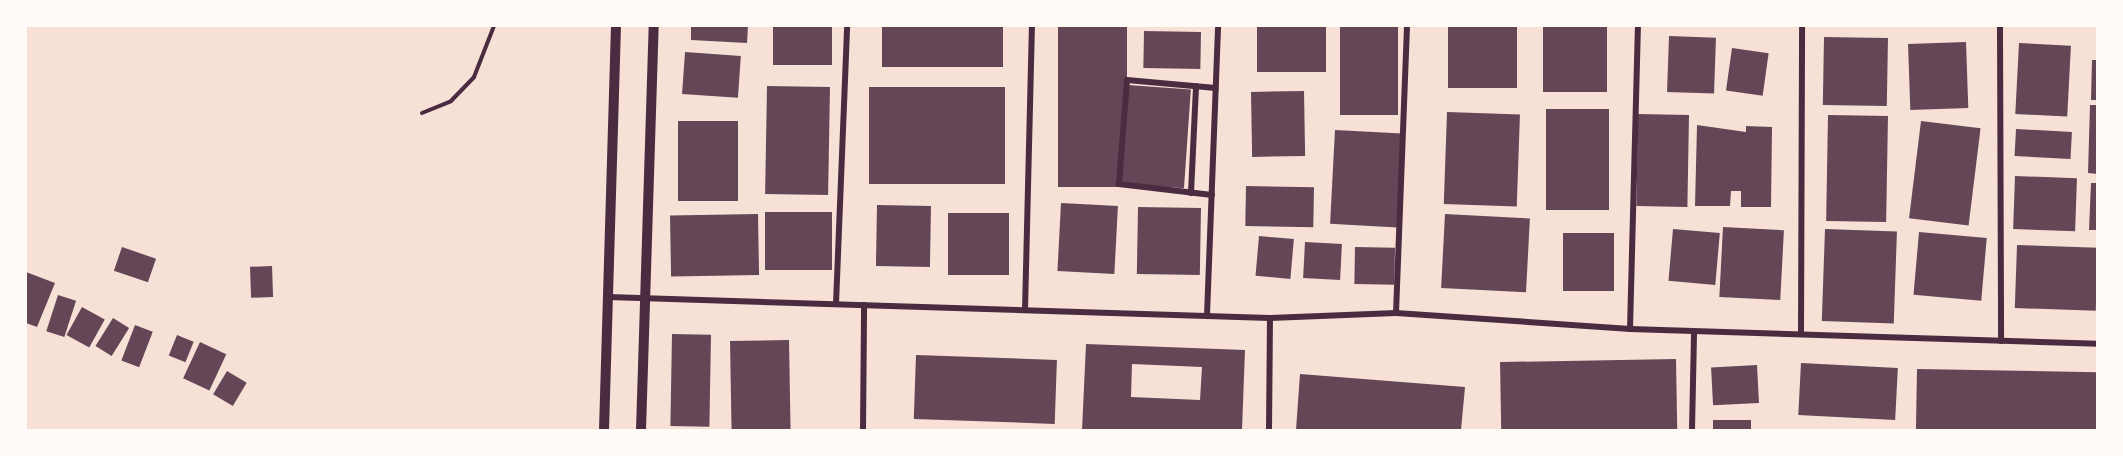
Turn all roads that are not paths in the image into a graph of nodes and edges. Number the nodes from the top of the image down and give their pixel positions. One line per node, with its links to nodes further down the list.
1 (616, 26): 14 (street)
2 (654, 26): 15 (street)
3 (847, 26): 16 (street)
4 (1032, 26): 18 (street)
5 (1218, 26): 11 (street)
6 (1407, 26): 19 (street)
7 (1638, 26): 22 (street)
8 (1802, 26): 24 (street)
9 (2000, 26): 25 (street)
10 (1196, 86): 11 (street); 12 (street); 12 (street)
11 (1216, 88): 13 (street)
12 (1191, 193): 13 (street)
13 (1212, 195): 20 (street)
14 (608, 297): 15 (street); 27 (street)
15 (645, 298): 16 (street); 28 (street)
16 (836, 304): 17 (street)
17 (864, 305): 18 (street); 29 (street)
18 (1025, 310): 20 (street)
19 (1396, 313): 21 (street); 22 (street)
20 (1208, 315): 21 (street)
21 (1270, 318): 30 (street)
22 (1630, 329): 23 (street)
23 (1694, 331): 24 (street); 31 (street)
24 (1801, 334): 25 (street)
25 (2001, 340): 26 (street)
26 (2097, 344)
27 (604, 430)
28 (641, 430)
29 (863, 430)
30 (1269, 430)
31 (1692, 430)

